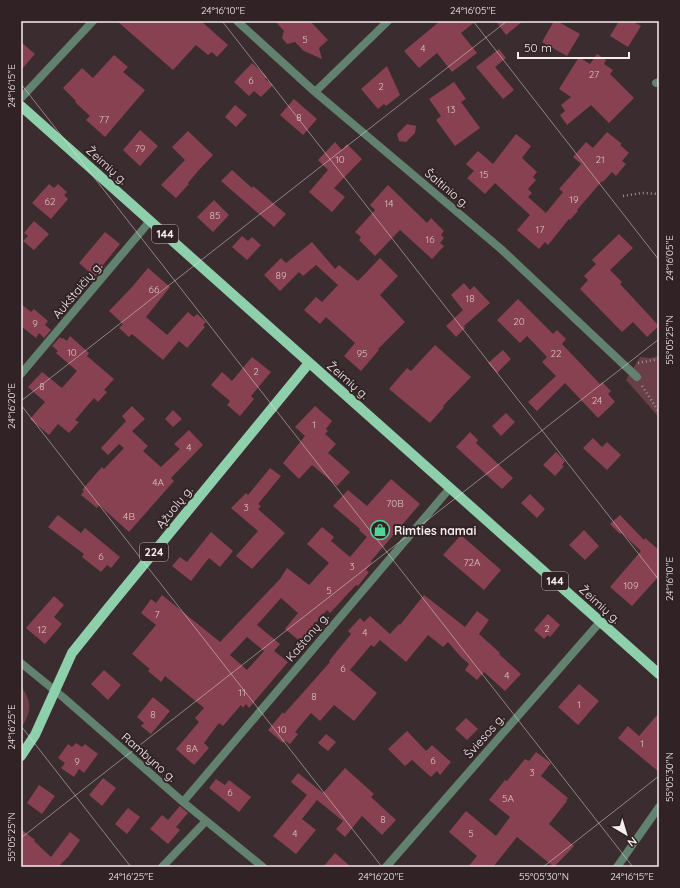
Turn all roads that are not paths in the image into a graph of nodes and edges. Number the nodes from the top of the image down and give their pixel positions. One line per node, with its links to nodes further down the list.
1 (93, 21): 5 (street)
2 (237, 21): 4 (street, Šaltinio g.)
3 (388, 21): 4 (street)
4 (315, 92): 10 (street, Šaltinio g.)
5 (21, 98)
6 (21, 106): 7 (main road, Žeimių g. / 144)
7 (150, 221): 8 (main road, Žeimių g. / 144); 9 (street, Aukštaičių g.)
8 (309, 363): 11 (main road, Žeimių g. / 144); 15 (main road, Ąžuolų g. / 224)
9 (21, 374)
10 (637, 377)
11 (450, 488): 12 (main road, Žeimių g. / 144); 17 (street, Kaštonų g.)
12 (600, 622): 14 (main road, Žeimių g. / 144); 22 (street, Šviesos g.)
13 (21, 664): 15 (street, Rambyno g.)
14 (659, 674)
15 (56, 691): 16 (main road, Ąžuolų g. / 224); 17 (street, Rambyno g.)
16 (21, 756)
17 (183, 802): 19 (street, Rambyno g.)
18 (659, 807): 23 (street)
19 (206, 821): 20 (street); 21 (street, Rambyno g.)
20 (162, 867)
21 (263, 867)
22 (386, 867)
23 (617, 867)

